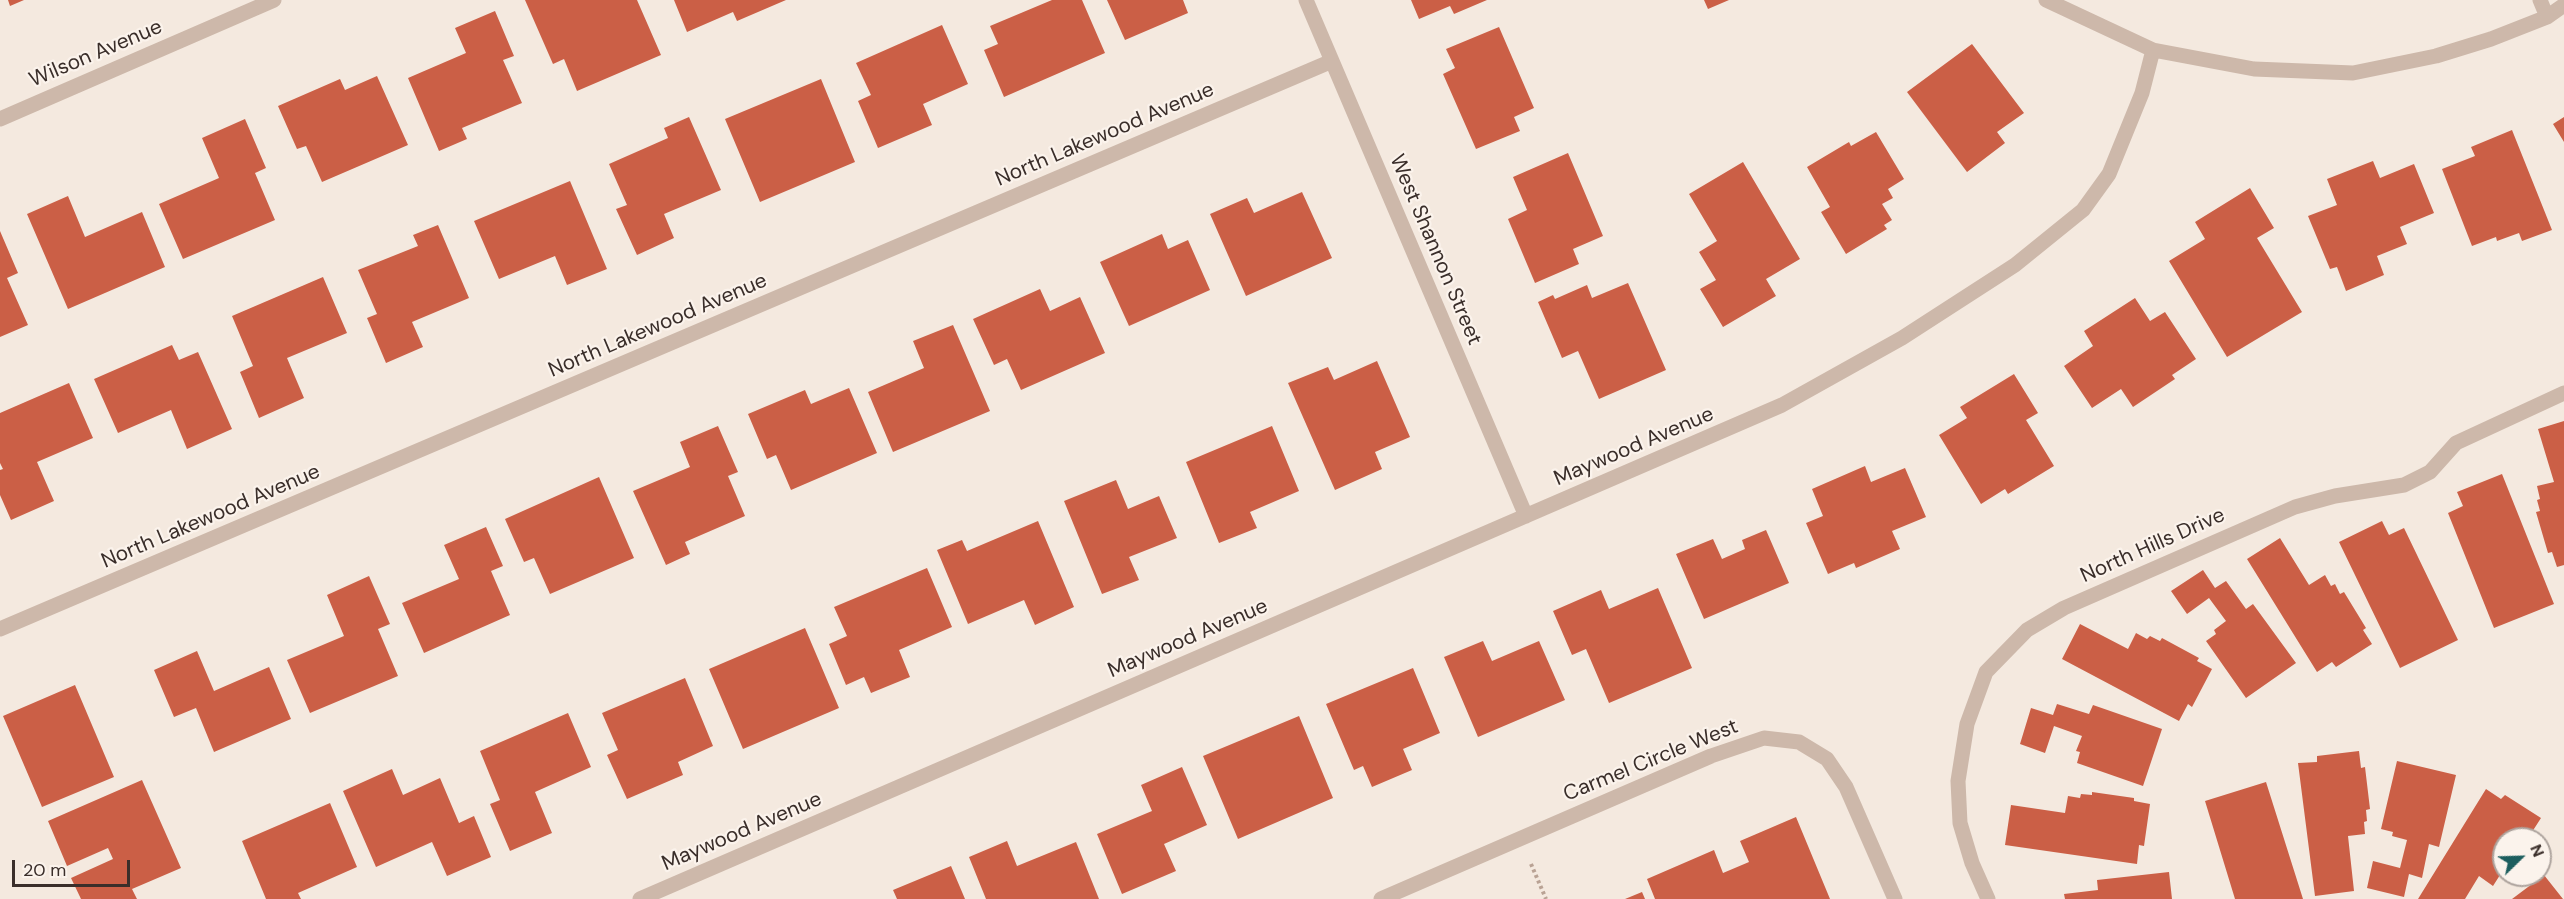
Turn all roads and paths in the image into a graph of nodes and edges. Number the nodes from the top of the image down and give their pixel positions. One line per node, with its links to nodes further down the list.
1 (274, 0): 9 (street, Wilson Avenue)
2 (1306, 0): 8 (street, West Shannon Street)
3 (2046, 0): 7 (street)
4 (2540, 0): 6 (street)
5 (2564, 5): 6 (street)
6 (2547, 17): 7 (street)
7 (2153, 50): 11 (street, Maywood Avenue)
8 (1332, 61): 11 (street, West Shannon Street); 12 (street, North Lakewood Avenue)
9 (0, 118)
10 (2564, 393): 18 (street, North Hills Drive)
11 (1526, 516): 14 (street, Maywood Avenue)
12 (0, 629)
13 (1529, 861): 16 (path)
14 (640, 899)
15 (1381, 899): 17 (street, Carmel Circle West)
16 (1546, 899)
17 (1895, 899)
18 (1988, 899)

